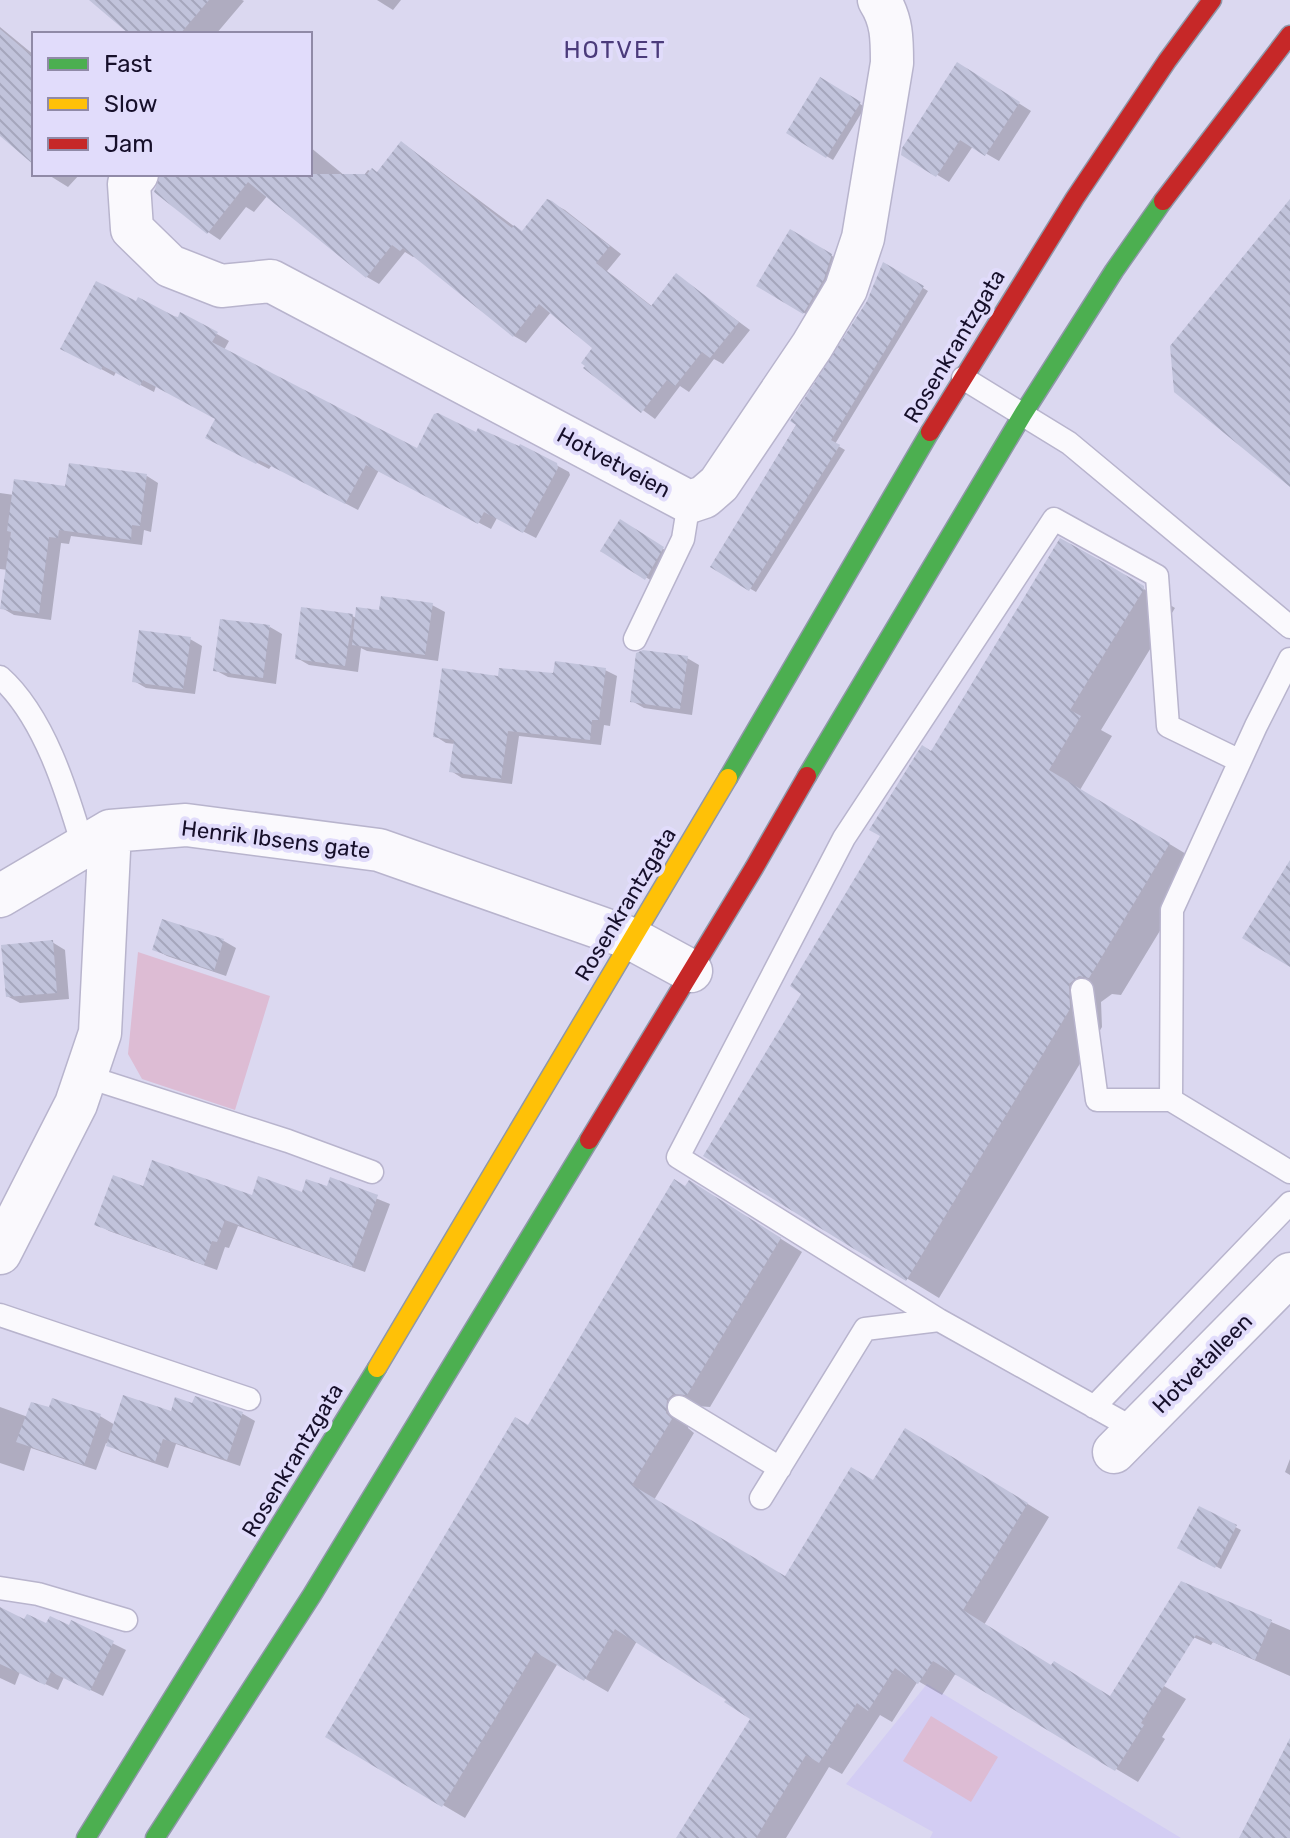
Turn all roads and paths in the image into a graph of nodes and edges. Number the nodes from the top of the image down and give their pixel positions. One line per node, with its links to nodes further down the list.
1 (879, 0): 7 (street, Hotvetveien)
2 (1212, 0): 5 (main road, Rosenkrantzgata)
3 (1290, 35): 6 (main road)
4 (135, 176): 7 (street, Hotvetveien)
5 (963, 378): 6 (lane); 15 (main road, Rosenkrantzgata)
6 (1023, 414): 8 (lane); 16 (main road)
7 (689, 502): 9 (lane)
8 (1290, 627)
9 (635, 639)
10 (1290, 659): 12 (lane)
11 (0, 677): 13 (lane)
12 (1240, 761): 19 (lane); 26 (lane)
13 (97, 839): 14 (street, Henrik Ibsens gate); 15 (street, Henrik Ibsens gate); 18 (street)
14 (0, 896)
15 (632, 939): 16 (street, Henrik Ibsens gate); 35 (main road, Rosenkrantzgata)
16 (691, 971): 36 (main road)
17 (1082, 990): 19 (lane)
18 (85, 1076): 20 (lane); 23 (street)
19 (1171, 1100): 21 (lane)
20 (372, 1172)
21 (1290, 1172)
22 (1290, 1203): 29 (lane)
23 (0, 1253)
24 (1290, 1274): 30 (street, Hotvetalleen)
25 (0, 1315): 27 (lane)
26 (939, 1320): 29 (lane); 31 (lane)
27 (249, 1399)
28 (679, 1407): 31 (lane)
29 (1094, 1407): 30 (lane)
30 (1125, 1441)
31 (780, 1468): 32 (lane)
32 (761, 1498)
33 (0, 1588): 34 (lane)
34 (126, 1620)
35 (86, 1838)
36 (155, 1838)

